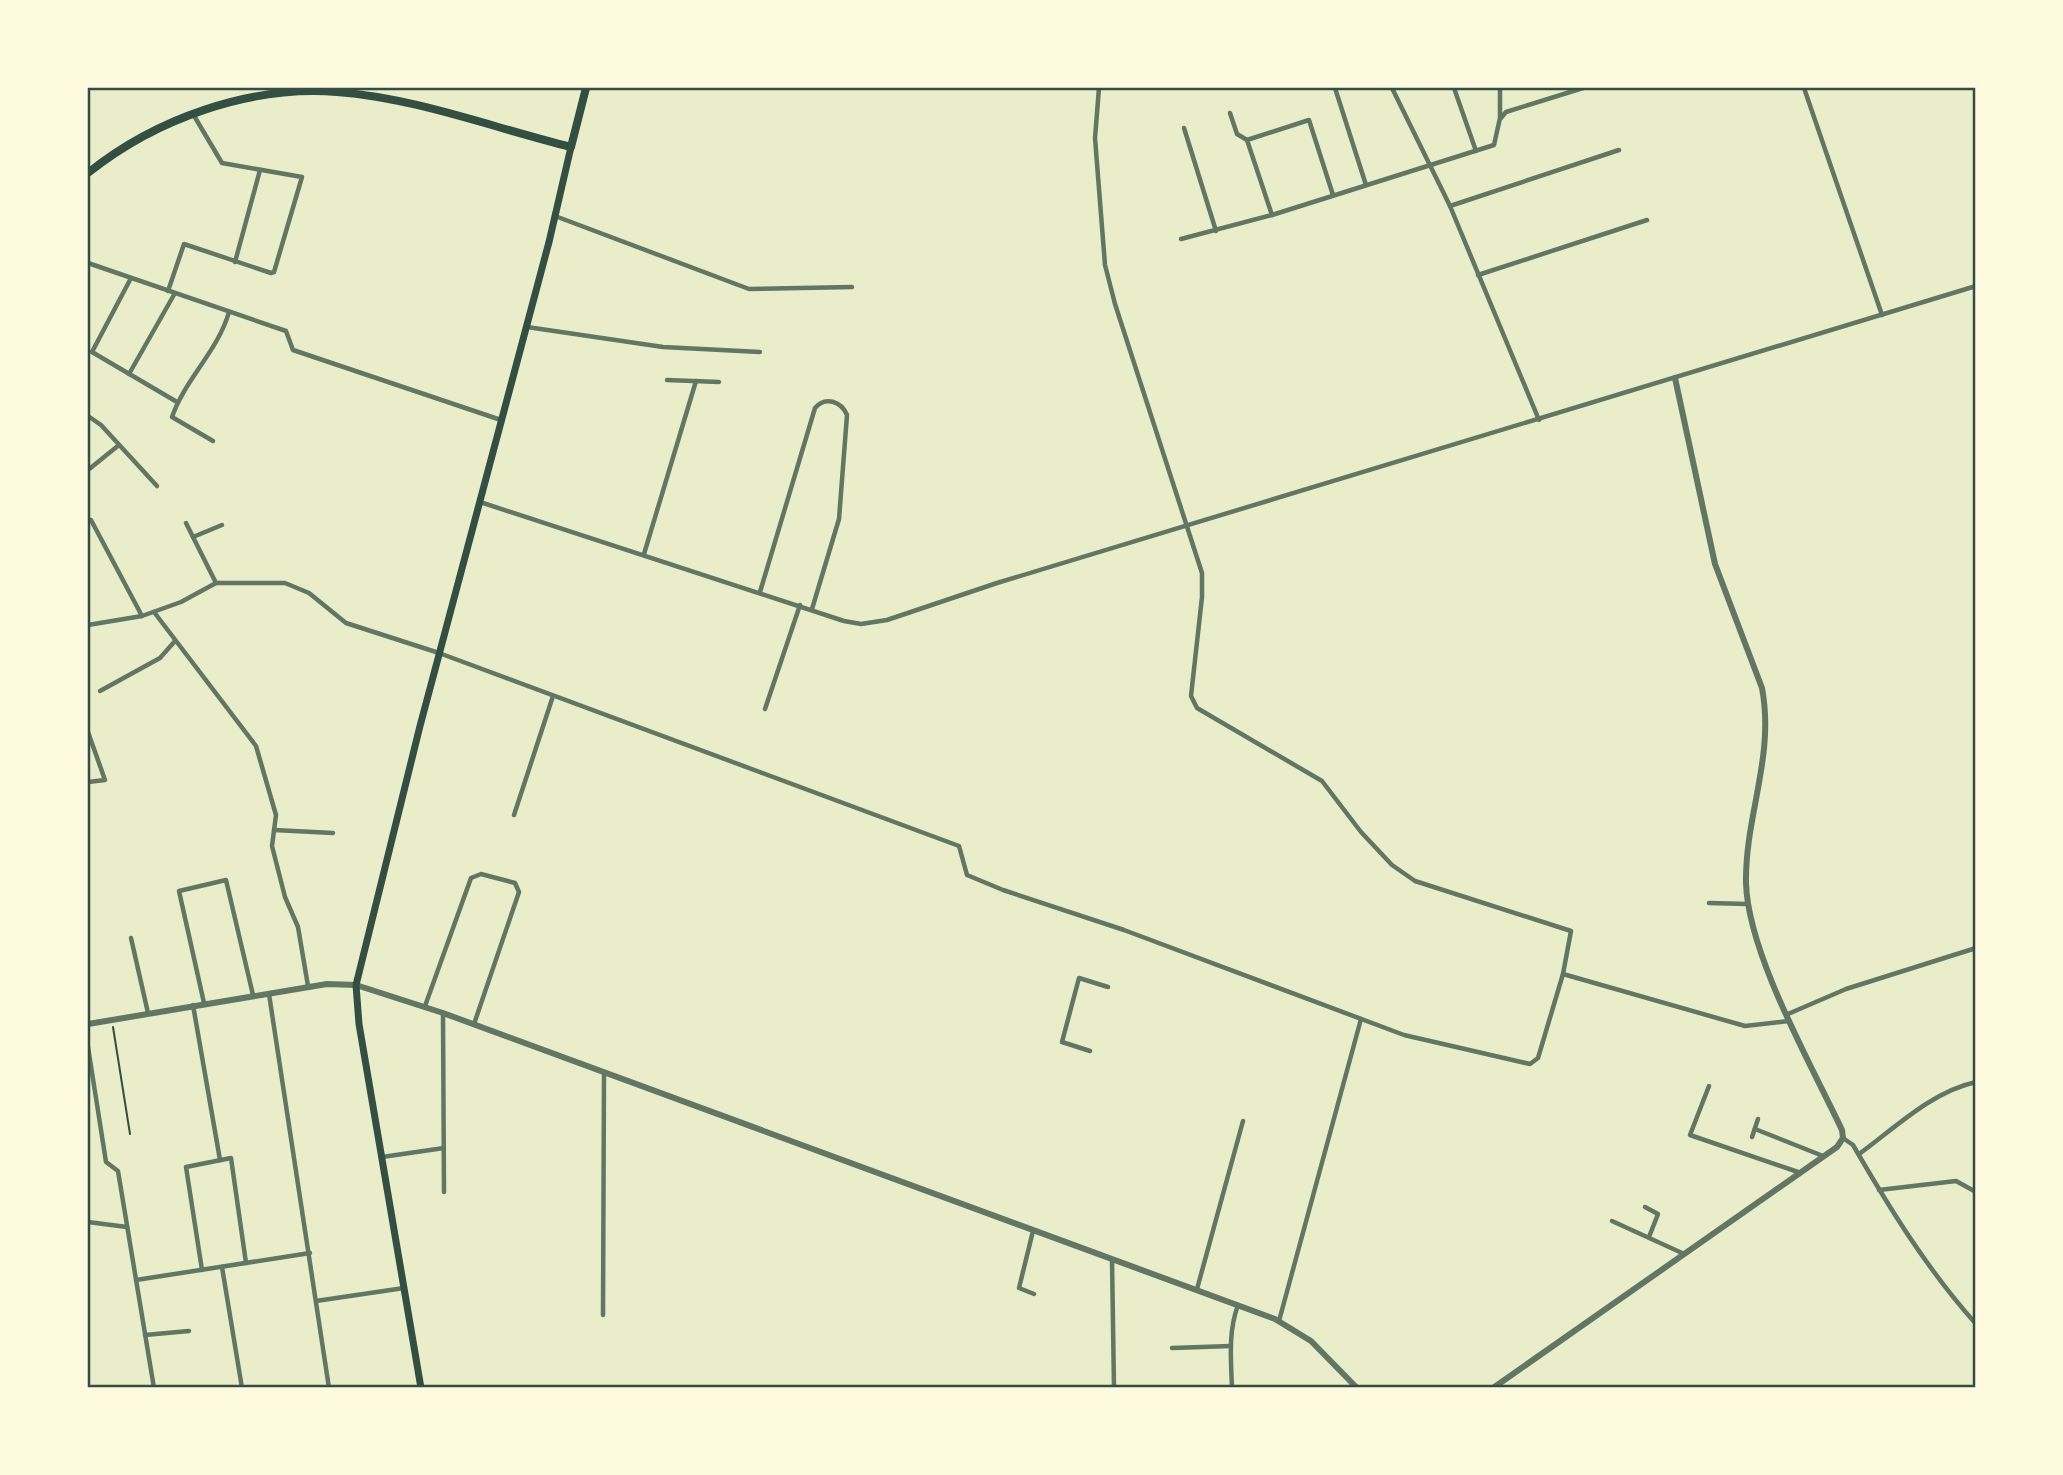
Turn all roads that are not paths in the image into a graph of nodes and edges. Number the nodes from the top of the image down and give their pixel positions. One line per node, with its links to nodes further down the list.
1 (586, 88): 14 (highway)
2 (1099, 88): 57 (street)
3 (1335, 88): 20 (street)
4 (1392, 88): 17 (street)
5 (1454, 88): 15 (street)
6 (1500, 88): 11 (street)
7 (1583, 88): 11 (street)
8 (1804, 88): 37 (street)
9 (1230, 113): 13 (street)
10 (193, 114): 14 (highway); 18 (street); 19 (highway)
11 (1500, 118): 15 (street)
12 (1184, 128): 26 (street)
13 (1247, 140): 21 (street); 23 (street)
14 (571, 147): 24 (main road)
15 (1476, 150): 17 (street)
16 (1619, 150): 22 (street)
17 (1431, 165): 20 (street); 22 (street)
18 (260, 170): 28 (street); 28 (street)
19 (88, 173)
20 (1366, 185): 21 (street)
21 (1333, 195): 23 (street)
22 (1450, 206): 30 (street)
23 (1272, 215): 26 (street)
24 (555, 216): 33 (street); 38 (main road)
25 (1647, 220): 30 (street)
26 (1216, 231): 27 (street)
27 (1181, 239)
28 (235, 262): 34 (street)
29 (88, 263): 31 (street)
30 (1478, 275): 47 (street)
31 (131, 278): 34 (street); 40 (street)
32 (1976, 286): 37 (street)
33 (852, 287)
34 (168, 291): 35 (street)
35 (175, 293): 36 (street); 40 (street)
36 (229, 312): 45 (street); 48 (street)
37 (1882, 315): 41 (street)
38 (527, 327): 39 (street); 48 (main road)
39 (760, 352)
40 (129, 374): 45 (street)
41 (1675, 378): 47 (street); 78 (street)
42 (667, 380): 43 (street)
43 (696, 381): 44 (street); 59 (street)
44 (719, 382)
45 (177, 402): 49 (street)
46 (88, 416): 50 (street)
47 (1539, 420): 57 (street)
48 (502, 421): 53 (main road)
49 (213, 441)
50 (120, 445): 51 (street); 52 (street)
51 (88, 470)
52 (157, 486)
53 (479, 501): 59 (street); 68 (main road)
54 (91, 520): 65 (street)
55 (186, 523): 58 (street)
56 (222, 525): 58 (street)
57 (1188, 526): 63 (street); 81 (street)
58 (193, 537): 60 (street)
59 (644, 554): 61 (street)
60 (216, 583): 64 (street); 68 (street)
61 (760, 592): 62 (street); 63 (street)
62 (800, 605): 63 (street); 71 (street)
63 (812, 609)
64 (154, 612): 65 (street); 67 (street)
65 (142, 616): 66 (street)
66 (88, 625)
67 (175, 641): 69 (street); 75 (street)
68 (439, 653): 70 (street); 82 (main road)
69 (100, 691)
70 (553, 696): 74 (street); 93 (street)
71 (765, 709)
72 (88, 732): 73 (street)
73 (88, 782)
74 (514, 815)
75 (274, 830): 76 (street); 83 (street)
76 (333, 833)
77 (1709, 903): 78 (street)
78 (1748, 904): 92 (street)
79 (131, 938): 90 (street)
80 (1976, 948): 92 (street)
81 (1563, 974): 92 (street); 93 (street)
82 (356, 985): 83 (street); 89 (street); 110 (main road)
83 (308, 986): 85 (street)
84 (1108, 987): 97 (street)
85 (269, 993): 86 (street); 123 (street)
86 (253, 995): 87 (street); 87 (street)
87 (204, 1003): 88 (street)
88 (192, 1005): 90 (street); 111 (street)
89 (425, 1006): 91 (street); 95 (street)
90 (148, 1013): 94 (street)
91 (443, 1013): 95 (street); 107 (street)
92 (1790, 1017): 106 (street)
93 (1361, 1019): 135 (street)
94 (88, 1024)
95 (474, 1024): 98 (street)
96 (88, 1047): 101 (street)
97 (1090, 1051)
98 (604, 1071): 120 (street); 134 (street)
99 (1976, 1083): 108 (street)
100 (1709, 1086): 112 (street)
101 (91, 1087): 119 (street)
102 (1758, 1119): 104 (street)
103 (1243, 1121): 130 (street)
104 (1755, 1129): 105 (street); 109 (street)
105 (1752, 1137)
106 (1843, 1138): 108 (street); 109 (street)
107 (444, 1148): 110 (street); 114 (street)
108 (1859, 1154): 113 (street)
109 (1823, 1156): 112 (street)
110 (382, 1157): 129 (main road)
111 (220, 1160): 125 (street); 127 (street)
112 (1798, 1172): 122 (street)
113 (1879, 1190): 115 (street); 136 (street)
114 (444, 1192)
115 (1976, 1192)
116 (1645, 1207): 121 (street)
117 (1612, 1221): 121 (street)
118 (88, 1222): 119 (street)
119 (127, 1227): 128 (street)
120 (1033, 1231): 124 (street); 131 (street)
121 (1649, 1237): 122 (street)
122 (1682, 1253): 148 (street)
123 (310, 1254): 125 (street); 132 (street)
124 (1112, 1259): 130 (street); 145 (street)
125 (246, 1263): 126 (street)
126 (222, 1266): 127 (street); 142 (street)
127 (202, 1270): 128 (street)
128 (136, 1280): 138 (street)
129 (404, 1288): 132 (street); 144 (main road)
130 (1196, 1289): 133 (street)
131 (1034, 1294)
132 (316, 1301): 143 (street)
133 (1238, 1305): 135 (street); 139 (street)
134 (603, 1315)
135 (1279, 1321): 147 (street)
136 (1976, 1324)
137 (190, 1331): 138 (street)
138 (145, 1335): 141 (street)
139 (1231, 1346): 140 (street); 146 (street)
140 (1172, 1348)
141 (154, 1388)
142 (242, 1388)
143 (329, 1388)
144 (421, 1388)
145 (1114, 1388)
146 (1232, 1388)
147 (1357, 1388)
148 (1493, 1388)

